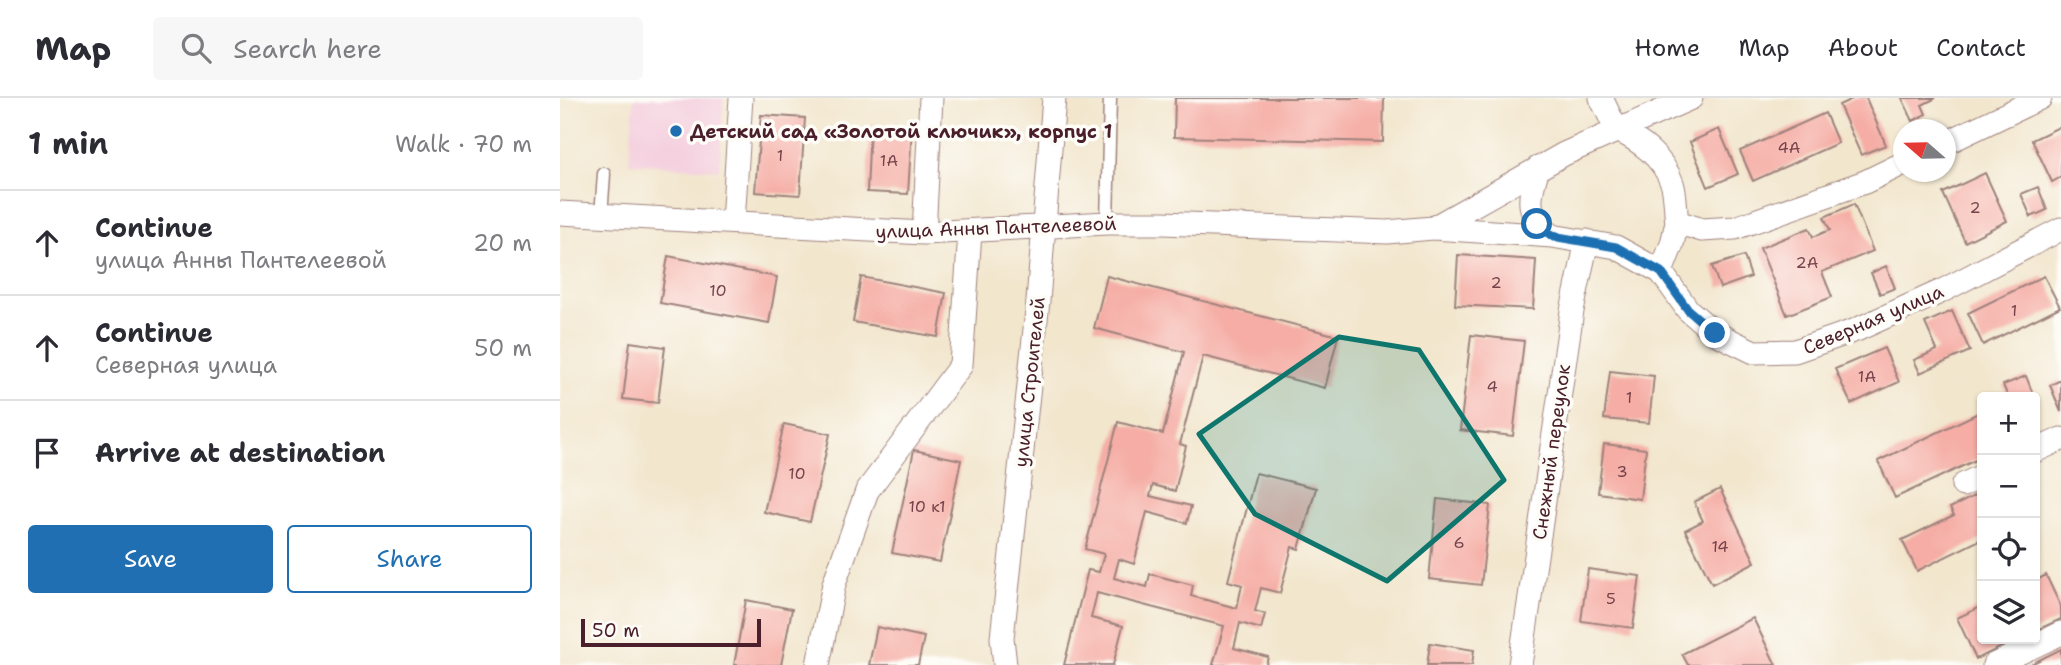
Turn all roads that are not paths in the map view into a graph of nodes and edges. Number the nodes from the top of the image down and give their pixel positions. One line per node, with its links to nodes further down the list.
1 (741, 98): 15 (street)
2 (931, 98): 22 (street)
3 (1054, 98): 18 (street, улица Строителей)
4 (1110, 98): 17 (lane)
5 (1601, 98): 8 (street)
6 (1692, 98): 8 (street, улица Анны Пантелеевой)
7 (2040, 98): 9 (street)
8 (1616, 129): 10 (street, улица Анны Пантелеевой); 16 (street)
9 (1956, 138)
10 (1538, 168): 19 (street, улица Анны Пантелеевой); 23 (street)
11 (1893, 168): 16 (street)
12 (604, 174): 14 (lane)
13 (560, 213): 14 (street, улица Анны Пантелеевой)
14 (601, 216): 15 (street, улица Анны Пантелеевой)
15 (733, 222): 22 (street, улица Анны Пантелеевой)
16 (1677, 222): 25 (street)
17 (1107, 223): 18 (street, улица Анны Пантелеевой); 19 (street, улица Анны Пантелеевой)
18 (1045, 227): 21 (street, улица Анны Пантелеевой); 30 (street, улица Строителей)
19 (1433, 228): 23 (street, улица Анны Пантелеевой)
20 (2061, 229): 25 (street, Северная улица)
21 (970, 232): 22 (street, улица Анны Пантелеевой); 29 (street)
22 (924, 233)
23 (1552, 236): 24 (street, улица Анны Пантелеевой)
24 (1587, 241): 25 (street, Северная улица); 31 (street, Снежный переулок)
25 (1661, 272)
26 (2061, 439): 27 (street)
27 (2040, 449)
28 (2061, 633): 32 (street)
29 (818, 665)
30 (1005, 665)
31 (1520, 665)
32 (1994, 665)

